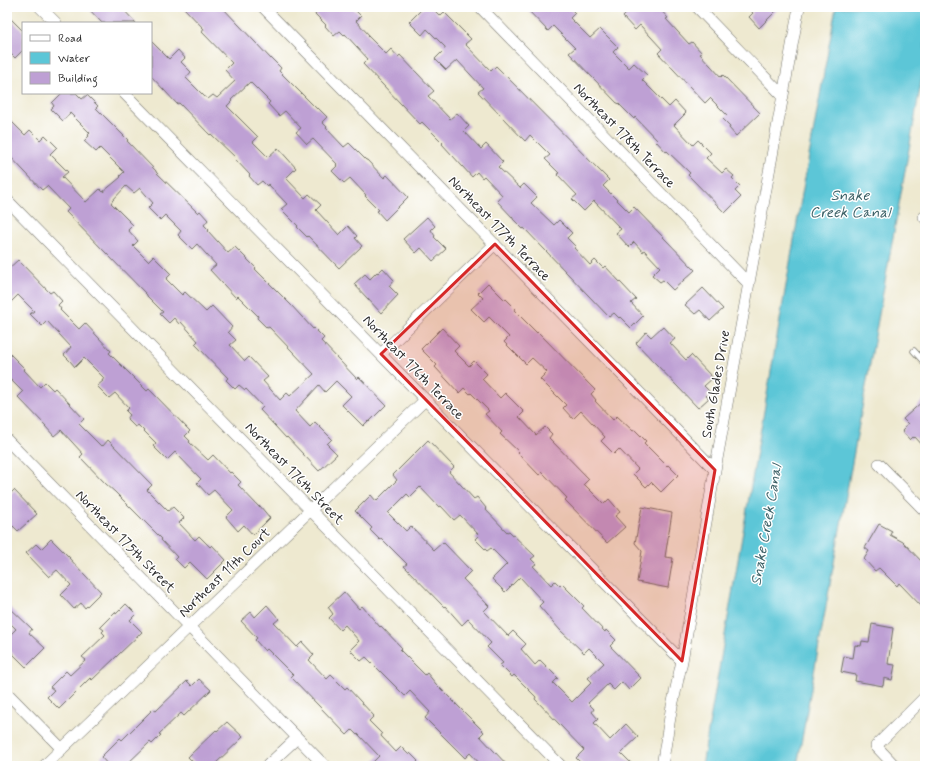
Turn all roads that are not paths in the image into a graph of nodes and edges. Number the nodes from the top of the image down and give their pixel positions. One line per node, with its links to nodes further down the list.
1 (40, 7): 6 (street)
2 (263, 7): 10 (street, Northeast 177th Terrace)
3 (480, 7): 11 (street, Northeast 178th Terrace)
4 (697, 7): 8 (street)
5 (799, 7): 8 (street, South Glades Drive)
6 (55, 22)
7 (125, 94): 13 (street, Northeast 176th Terrace)
8 (784, 96): 11 (street, South Glades Drive)
9 (7, 200): 19 (street, Northeast 176th Street)
10 (495, 244): 13 (street); 18 (street, Northeast 177th Terrace)
11 (749, 284): 18 (street, South Glades Drive)
12 (914, 351): 14 (lane)
13 (380, 354): 15 (street, Northeast 176th Terrace)
14 (925, 363)
15 (425, 400): 19 (street, Northeast 11th Court); 22 (street, Northeast 176th Terrace)
16 (9, 447): 21 (street, Northeast 175th Street)
17 (879, 464): 20 (street)
18 (715, 470): 22 (street, South Glades Drive)
19 (310, 510): 21 (street, Northeast 11th Court); 30 (street, Northeast 176th Street)
20 (925, 511)
21 (189, 626): 25 (street, Northeast 175th Street); 26 (street, Northeast 11th Court)
22 (682, 661): 31 (street, South Glades Drive)
23 (7, 693): 26 (street)
24 (925, 697): 32 (street)
25 (297, 738): 28 (street); 29 (street, Northeast 175th Street)
26 (62, 749): 27 (street, Northeast 11th Court)
27 (44, 766)
28 (267, 766)
29 (325, 766)
30 (561, 766)
31 (662, 766)
32 (895, 766)

